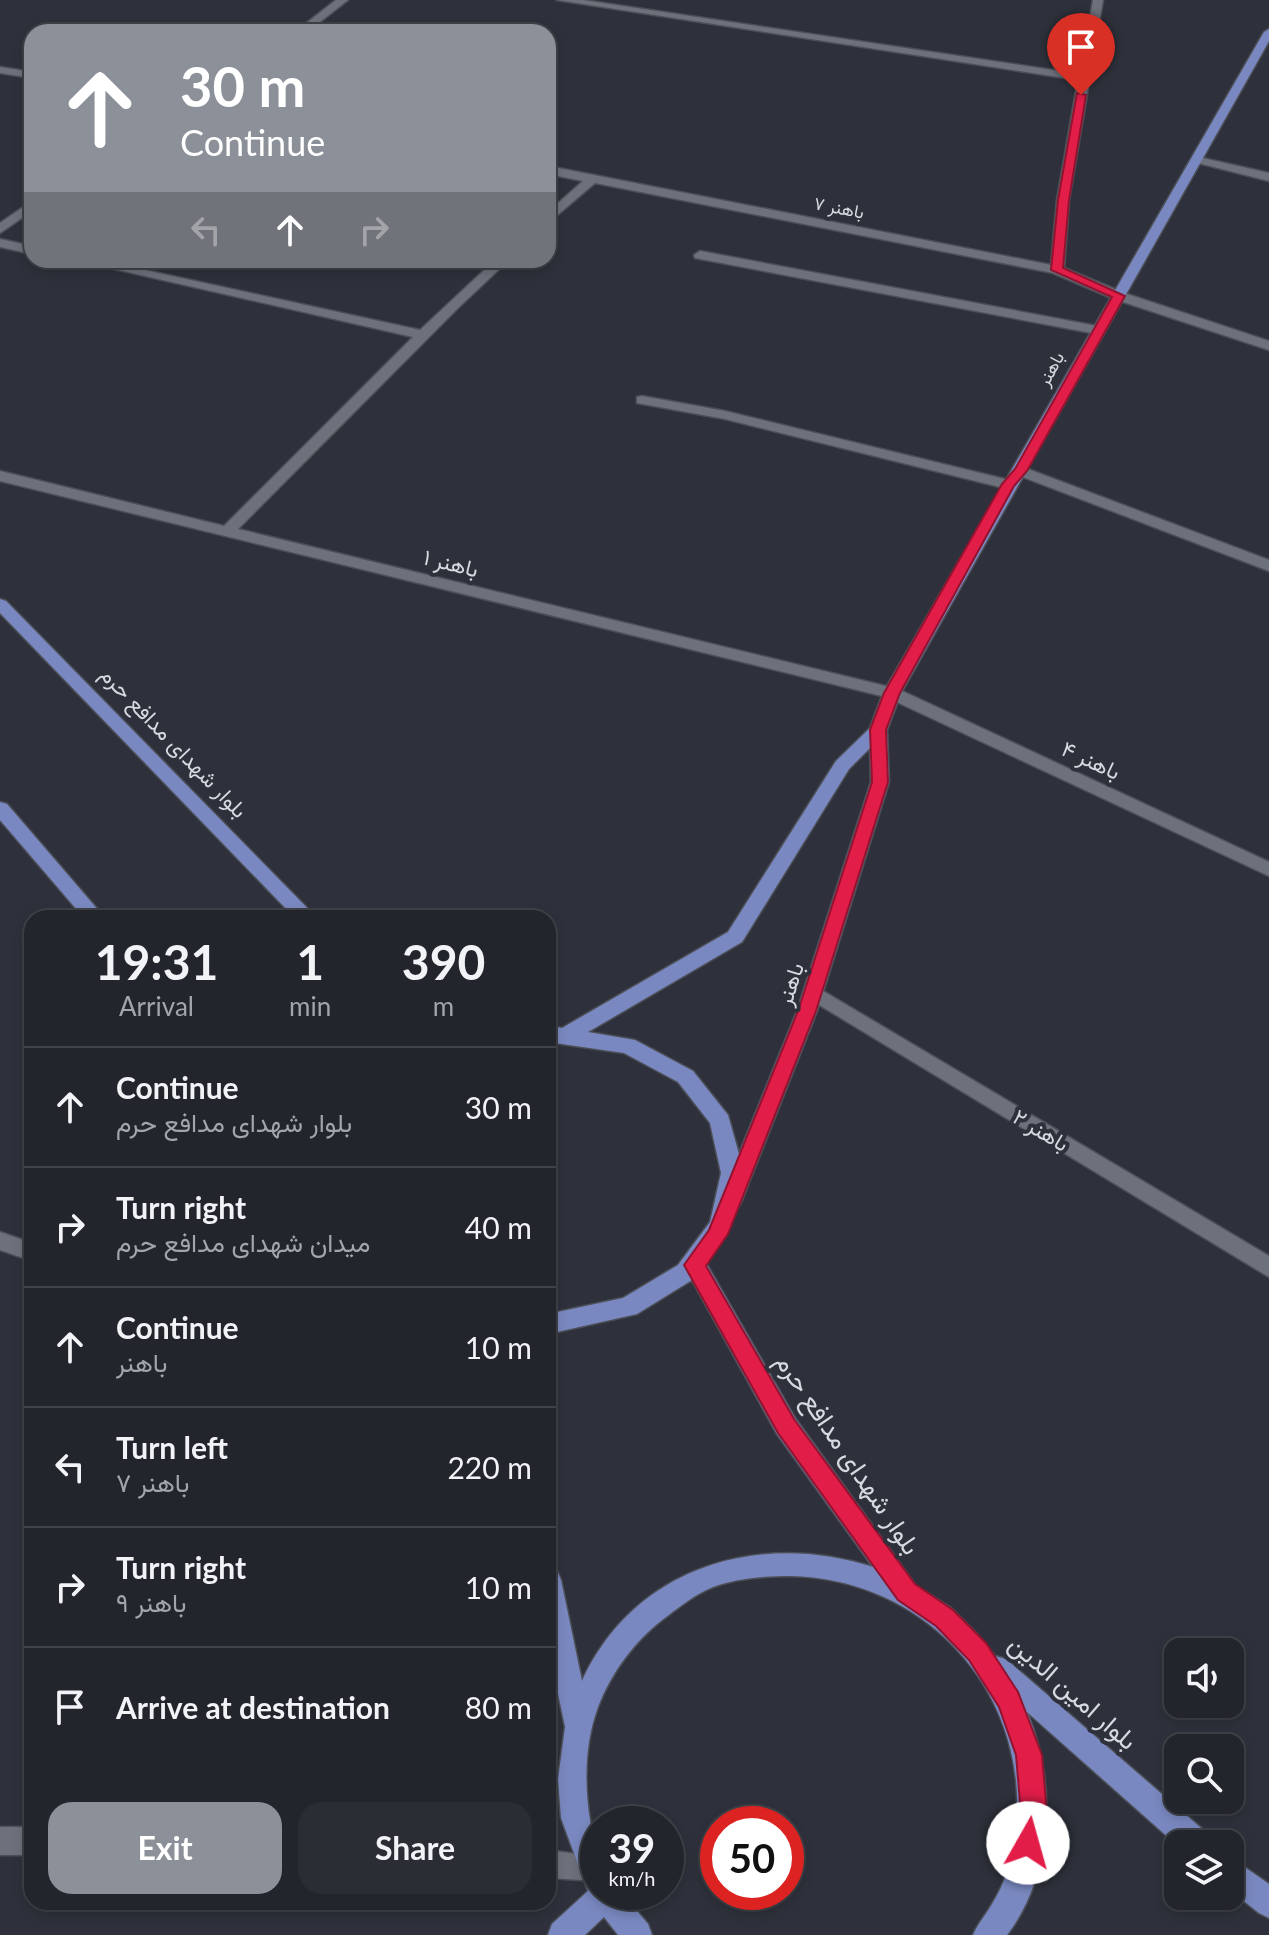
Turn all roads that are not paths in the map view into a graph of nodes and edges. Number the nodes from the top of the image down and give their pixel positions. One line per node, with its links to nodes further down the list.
1 (343, 0): 4 (street)
2 (562, 0): 9 (street)
3 (1098, 0): 9 (street)
4 (311, 24)
5 (1269, 32): 6 (main road, باهنر)
6 (1264, 52): 10 (main road, باهنر)
7 (0, 70): 8 (street)
8 (24, 74)
9 (1084, 78): 22 (street)
10 (1198, 159): 12 (street); 23 (main road, باهنر)
11 (556, 172): 13 (street, باهنر ۷)
12 (1269, 177)
13 (592, 179): 15 (street); 22 (street, باهنر ۷)
14 (24, 211): 16 (street)
15 (556, 212)
16 (0, 229)
17 (0, 243): 18 (street)
18 (24, 248)
19 (700, 255): 24 (street)
20 (117, 268): 25 (street)
21 (494, 268): 25 (street)
22 (1057, 270): 23 (street, باهنر ۷)
23 (1119, 296): 24 (main road, باهنر); 26 (street, باهنر ۷)
24 (1097, 330): 28 (main road, باهنر)
25 (423, 335): 31 (street)
26 (1269, 346)
27 (642, 400): 30 (street)
28 (1020, 471): 30 (main road, باهنر); 32 (street)
29 (0, 476): 31 (street, باهنر ۱)
30 (1008, 484): 34 (main road, باهنر)
31 (226, 532): 34 (street, باهنر ۱)
32 (1269, 566)
33 (0, 604): 39 (main road, بلوار شهدای مدافع حرم)
34 (892, 693): 35 (main road, باهنر); 37 (street, باهنر ۴)
35 (878, 730): 40 (main road, باهنر); 41 (main road, باهنر)
36 (0, 808): 38 (main road)
37 (1269, 870)
38 (88, 910)
39 (299, 910)
40 (813, 992): 42 (main road, باهنر); 46 (street, باهنر ۲)
41 (559, 1034): 42 (main road)
42 (731, 1200): 45 (main road, باهنر)
43 (0, 1241): 44 (street)
44 (24, 1249)
45 (695, 1265): 47 (main road, باهنر); 48 (main road, بلوار شهدای مدافع حرم)
46 (1269, 1268)
47 (556, 1323)
48 (906, 1592): 50 (main road); 51 (main road)
49 (556, 1619): 51 (main road)
50 (977, 1652): 52 (main road, بلوار امین الدین); 64 (main road)
51 (577, 1723): 53 (main road)
52 (1182, 1830)
53 (580, 1834)
54 (0, 1841): 55 (street)
55 (24, 1841)
56 (556, 1867): 57 (street)
57 (580, 1877)
58 (1244, 1883): 59 (main road)
59 (1269, 1903)
60 (581, 1910): 62 (main road)
61 (618, 1910): 63 (main road)
62 (563, 1935)
63 (637, 1935)
64 (988, 1935)

